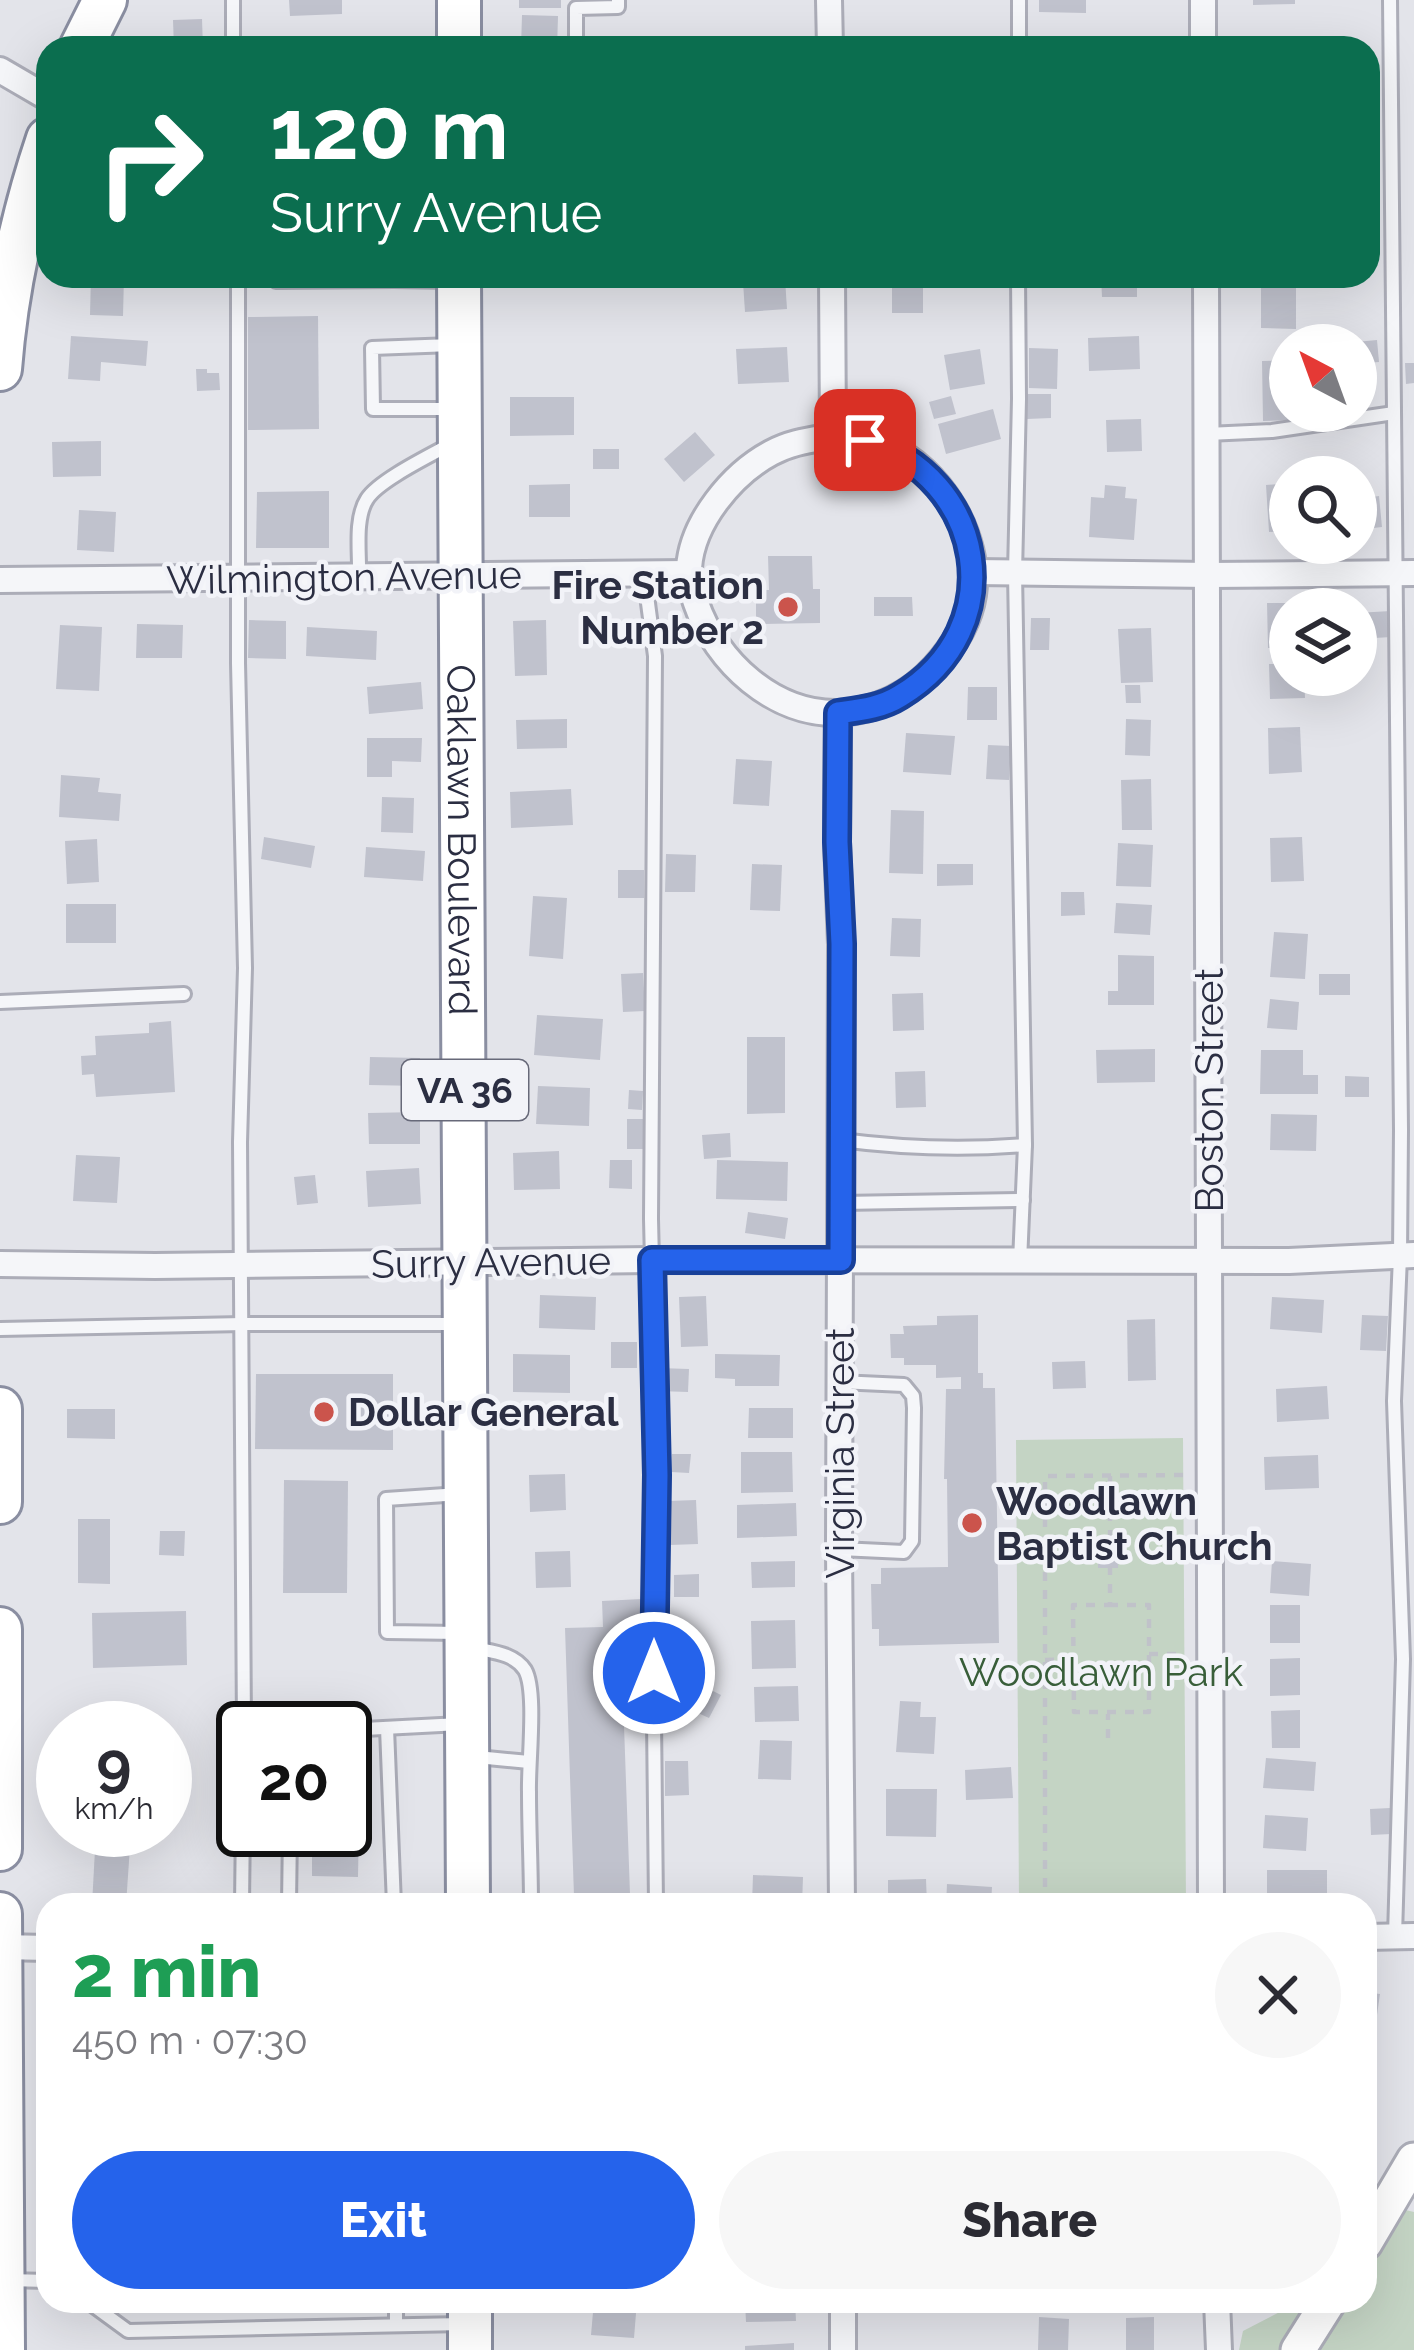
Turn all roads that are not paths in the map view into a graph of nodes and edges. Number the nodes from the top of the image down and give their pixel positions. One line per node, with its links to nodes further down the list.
1 (105, 0): 9 (highway)
2 (233, 0): 10 (lane)
3 (459, 0): 11 (highway)
4 (618, 0): 12 (lane)
5 (830, 0): 13 (street)
6 (1019, 0): 14 (lane)
7 (1203, 0): 15 (street)
8 (1390, 0): 26 (lane)
9 (88, 36)
10 (233, 36)
11 (459, 36)
12 (576, 36)
13 (830, 36)
14 (1018, 36)
15 (1203, 36)
16 (0, 70): 17 (street)
17 (36, 91)
18 (36, 187): 25 (highway)
19 (238, 288): 37 (lane)
20 (459, 288): 24 (highway, Oaklawn Boulevard / VA 36)
21 (832, 288): 29 (street)
22 (1018, 288): 33 (lane)
23 (1206, 288): 28 (street, Boston Street)
24 (459, 344): 27 (highway, Oaklawn Boulevard / VA 36); 27 (lane)
25 (0, 369)
26 (1394, 413): 28 (lane); 34 (lane)
27 (459, 424): 36 (highway, Oaklawn Boulevard / VA 36); 38 (lane)
28 (1207, 434): 35 (street, Boston Street)
29 (833, 436): 30 (street); 32 (street)
30 (974, 572): 33 (street); 40 (street)
31 (644, 573): 32 (street, Wilmington Avenue); 36 (street, Wilmington Avenue); 48 (lane)
32 (688, 573): 40 (street)
33 (1016, 573): 35 (street); 44 (lane)
34 (1405, 573): 35 (street); 47 (lane)
35 (1209, 575): 52 (street, Boston Street)
36 (461, 576): 38 (street, Wilmington Avenue); 50 (highway, Oaklawn Boulevard / VA 36)
37 (239, 578): 38 (street, Wilmington Avenue); 39 (street, Wilmington Avenue); 54 (lane)
38 (359, 578)
39 (0, 580)
40 (838, 713): 43 (street, Virginia Street)
41 (184, 994): 42 (lane)
42 (0, 1002)
43 (841, 1140): 44 (lane); 46 (street, Virginia Street)
44 (1025, 1145): 45 (lane)
45 (1023, 1200): 46 (lane); 51 (lane)
46 (841, 1203): 49 (street, Virginia Street)
47 (1407, 1256): 52 (street, Surry Avenue); 82 (lane)
48 (652, 1260): 49 (street, Surry Avenue); 50 (street, Surry Avenue); 78 (lane)
49 (841, 1260): 51 (street, Surry Avenue); 58 (street, Virginia Street)
50 (465, 1262): 54 (street, Surry Avenue); 56 (highway, Oaklawn Boulevard / VA 36)
51 (1021, 1262): 52 (street, Surry Avenue)
52 (1210, 1262): 80 (street, Boston Street)
53 (0, 1264): 54 (street, Surry Avenue)
54 (242, 1264): 55 (lane)
55 (243, 1324): 56 (lane); 57 (lane); 65 (lane)
56 (466, 1324): 60 (highway, Oaklawn Boulevard / VA 36)
57 (0, 1330)
58 (839, 1382): 62 (street, Virginia Street); 62 (lane)
59 (0, 1408): 61 (highway)
60 (467, 1494): 64 (highway, Oaklawn Boulevard / VA 36); 64 (lane)
61 (0, 1502)
62 (839, 1550): 79 (street, Virginia Street)
63 (0, 1629): 70 (highway)
64 (467, 1640): 68 (highway, Oaklawn Boulevard / VA 36); 69 (lane)
65 (244, 1701)
66 (388, 1727): 67 (lane); 68 (lane); 75 (lane)
67 (372, 1728)
68 (467, 1740): 69 (lane); 76 (highway, Oaklawn Boulevard / VA 36)
69 (529, 1762): 77 (lane)
70 (0, 1850)
71 (243, 1857): 73 (lane)
72 (290, 1857): 74 (lane)
73 (242, 1893)
74 (290, 1893)
75 (394, 1893)
76 (468, 1893)
77 (531, 1893)
78 (656, 1893)
79 (842, 1893)
80 (1211, 1893)
81 (0, 1914): 83 (highway)
82 (1404, 1936)
83 (1, 1948): 84 (street); 85 (highway)
84 (36, 1948)
85 (1, 2083): 88 (highway)
86 (1414, 2160): 87 (street)
87 (1377, 2223)
88 (3, 2280): 89 (lane); 97 (highway)
89 (36, 2281)
90 (103, 2313): 95 (lane)
91 (396, 2313): 95 (lane)
92 (843, 2313): 98 (street)
93 (1217, 2313): 99 (street)
94 (1321, 2313): 100 (street)
95 (396, 2325): 96 (lane)
96 (470, 2325)
97 (3, 2350)
98 (843, 2350)
99 (1219, 2350)
100 (1298, 2350)

